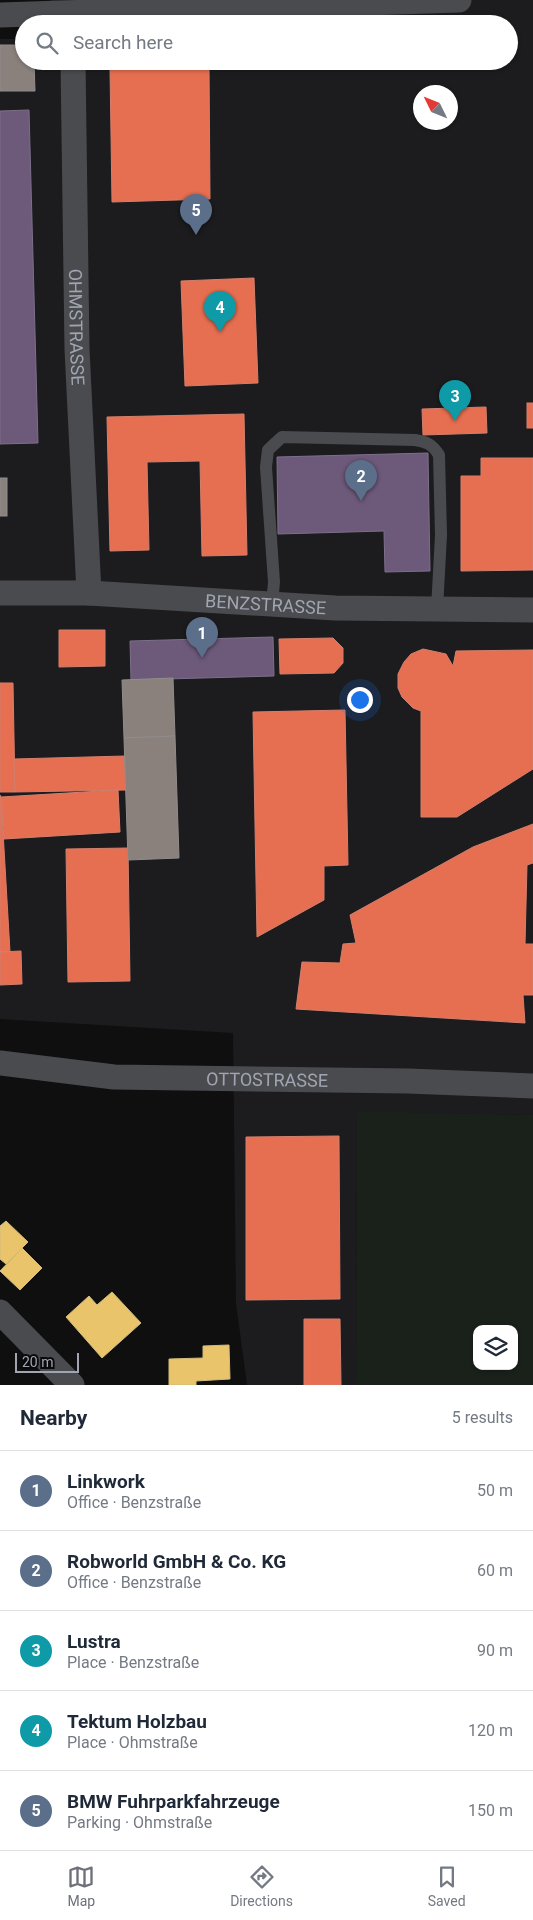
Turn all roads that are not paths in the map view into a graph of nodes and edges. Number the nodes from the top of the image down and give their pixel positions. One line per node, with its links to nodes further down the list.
1 (460, 0): 2 (street)
2 (183, 5): 4 (street)
3 (0, 15): 5 (street)
4 (104, 15)
5 (15, 16)
6 (73, 70): 7 (street, OHMSTRASSE)
7 (89, 592): 8 (street, BENZSTRASSE); 9 (street, BENZSTRASSE)
8 (0, 593)
9 (272, 604): 10 (street, BENZSTRASSE); 10 (lane)
10 (437, 609): 11 (street, BENZSTRASSE)
11 (533, 610)
12 (0, 1063): 13 (street, OTTOSTRASSE)
13 (533, 1086)
14 (0, 1312): 15 (street)
15 (72, 1385)

